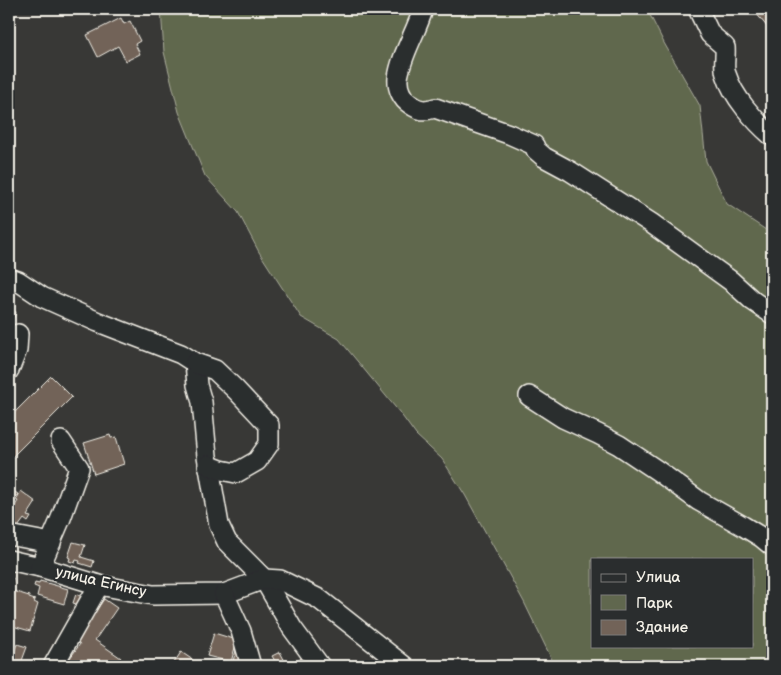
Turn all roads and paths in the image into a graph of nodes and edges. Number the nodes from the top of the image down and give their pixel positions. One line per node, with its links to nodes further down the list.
1 (423, 9): 5 (street)
2 (698, 9): 3 (street)
3 (772, 136)
4 (9, 278): 7 (street)
5 (772, 314)
6 (18, 334): 8 (street)
7 (195, 362): 11 (street); 11 (street)
8 (9, 370)
9 (528, 396): 14 (street)
10 (61, 441): 13 (street)
11 (208, 465): 17 (street)
12 (9, 534): 13 (street)
13 (51, 543): 16 (street)
14 (772, 546)
15 (9, 560): 16 (street, улица Егинсу)
16 (40, 567): 18 (street, улица Егинсу)
17 (264, 579): 19 (street, улица Егинсу); 22 (street); 23 (street)
18 (99, 585): 19 (street, улица Егинсу); 20 (street)
19 (224, 594): 21 (street)
20 (53, 666)
21 (251, 666)
22 (320, 666)
23 (404, 666)

